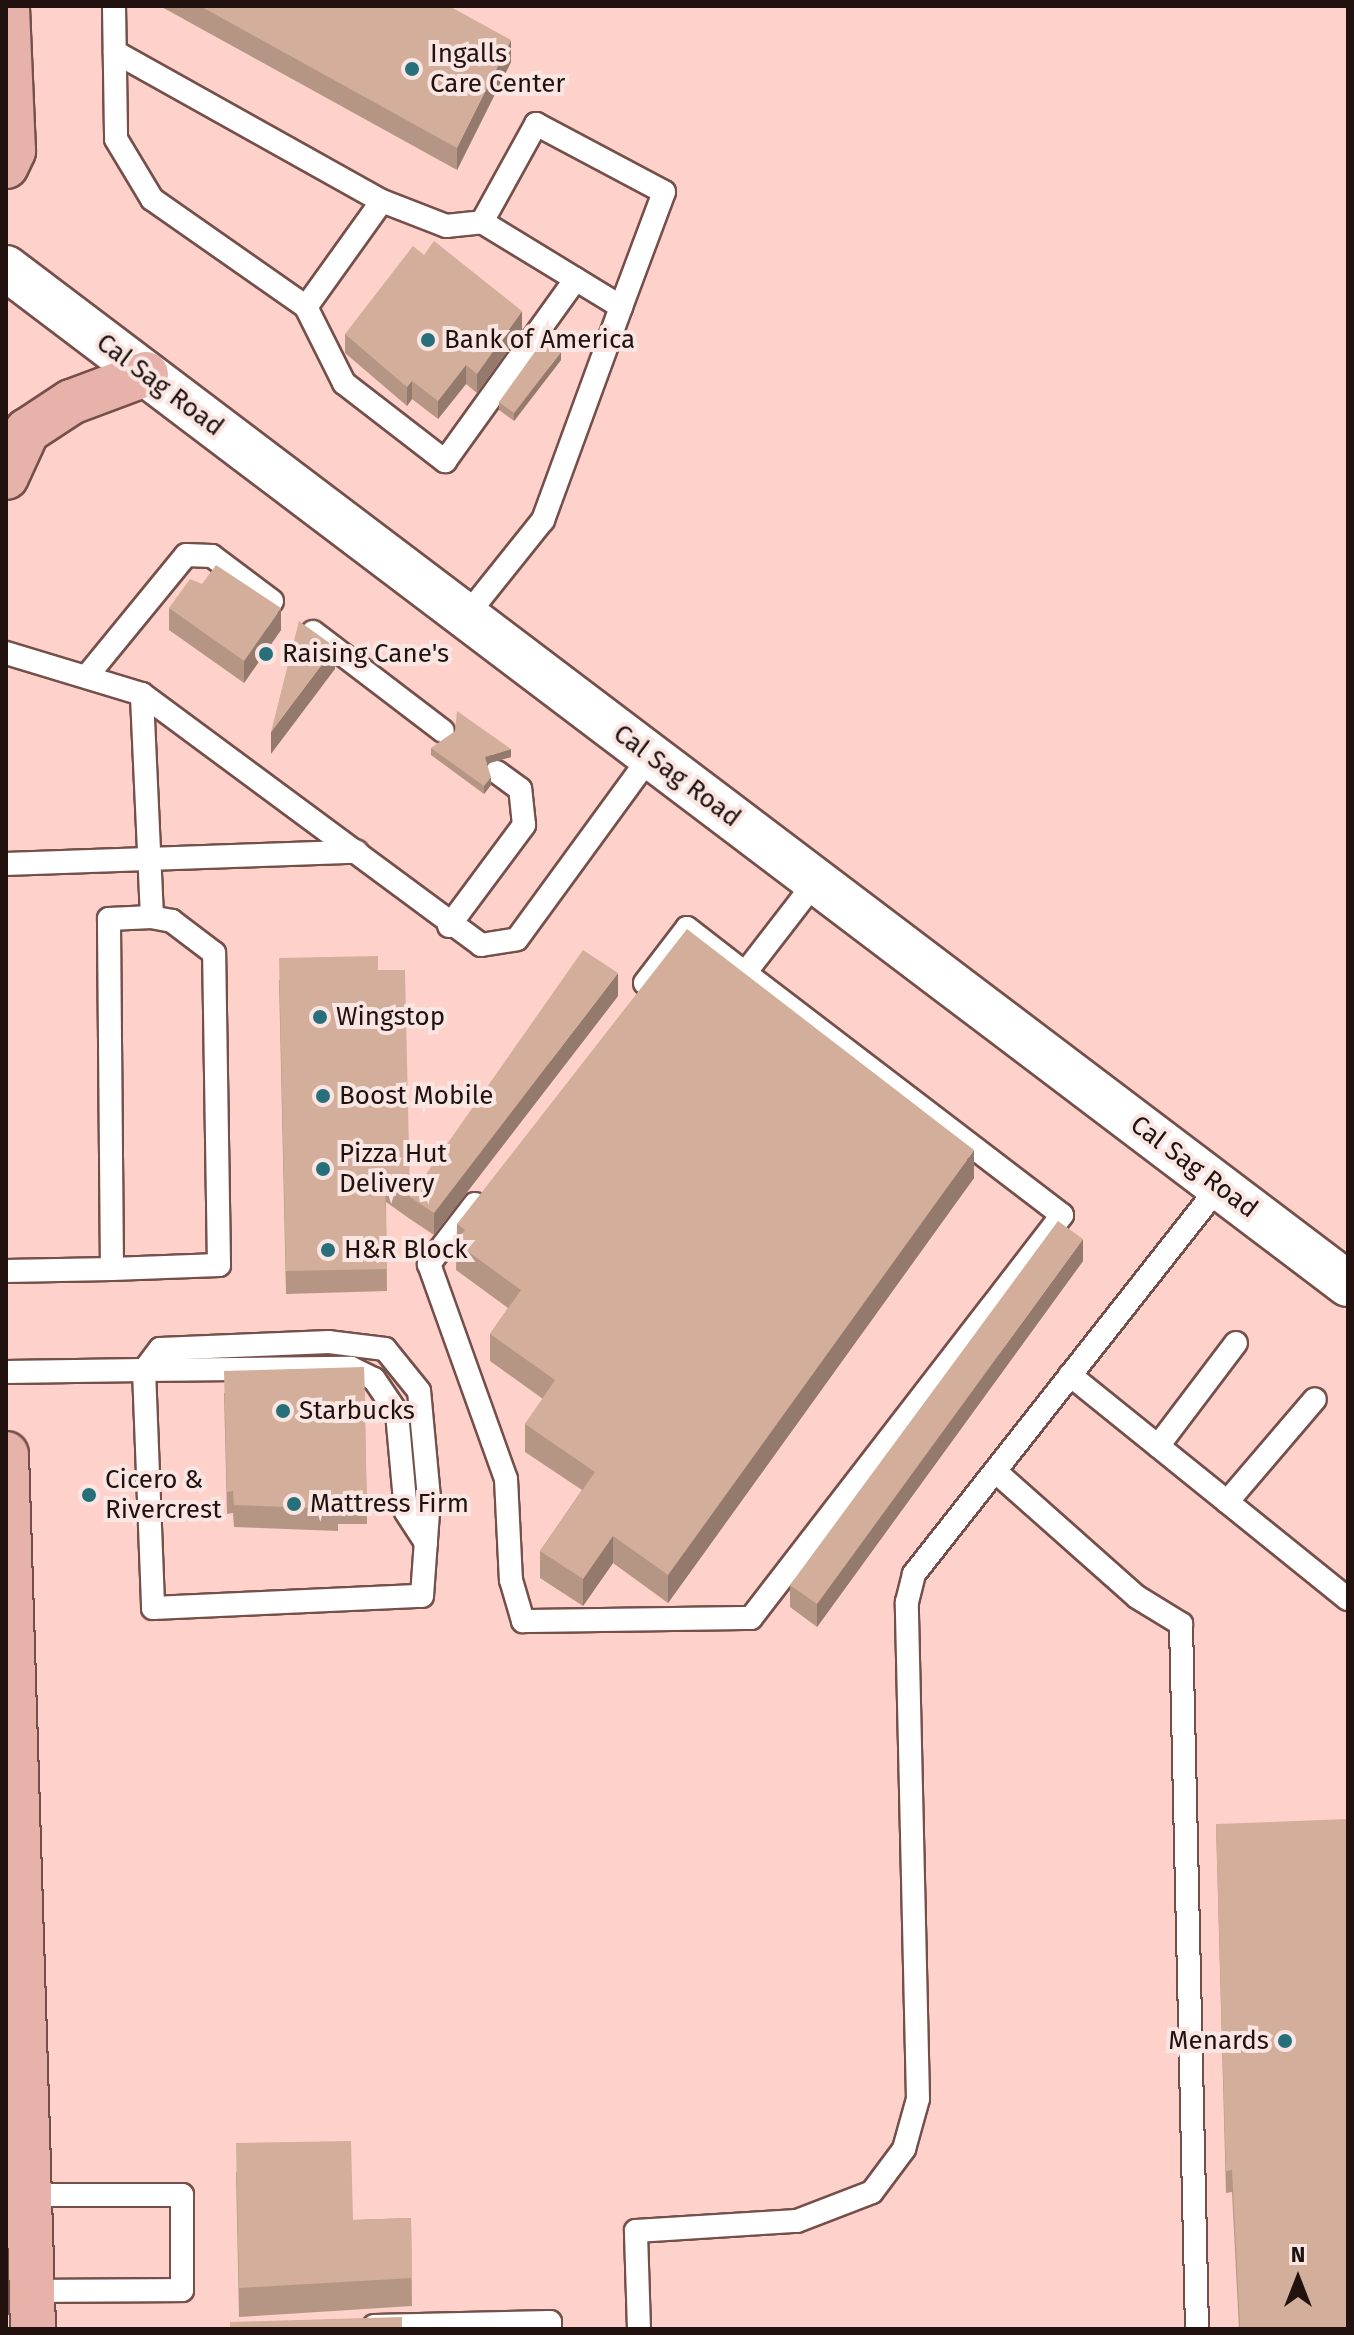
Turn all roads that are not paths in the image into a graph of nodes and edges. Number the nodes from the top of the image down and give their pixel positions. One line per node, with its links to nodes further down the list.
1 (7, 6): 4 (main road)
2 (114, 6): 3 (lane)
3 (115, 52): 5 (lane); 9 (lane)
4 (6, 166)
5 (382, 201): 6 (lane); 9 (lane)
6 (482, 222): 8 (lane); 10 (lane)
7 (6, 268): 11 (street, Cal Sag Road)
8 (576, 279): 9 (lane); 10 (lane)
9 (306, 307)
10 (621, 307): 14 (lane)
11 (146, 374): 12 (main road); 14 (street, Cal Sag Road)
12 (6, 477)
13 (272, 601): 17 (lane)
14 (466, 616): 20 (street, Cal Sag Road)
15 (299, 621): 19 (lane)
16 (6, 653): 17 (lane)
17 (87, 676): 18 (lane)
18 (142, 694): 22 (lane); 23 (lane)
19 (443, 731)
20 (651, 755): 25 (street, Cal Sag Road); 27 (lane)
21 (497, 772): 27 (lane)
22 (357, 852): 23 (lane); 27 (lane)
23 (146, 859): 24 (lane); 26 (lane)
24 (6, 864)
25 (816, 881): 28 (lane); 30 (street, Cal Sag Road)
26 (152, 917): 32 (lane); 32 (lane)
27 (449, 926)
28 (745, 973): 29 (lane); 31 (lane)
29 (630, 1003)
30 (1219, 1186): 34 (street, Cal Sag Road); 38 (lane)
31 (486, 1189)
32 (112, 1269): 33 (lane)
33 (6, 1271)
34 (1348, 1284)
35 (1236, 1343): 40 (lane)
36 (144, 1370): 37 (lane); 44 (lane); 44 (lane); 44 (lane)
37 (6, 1372)
38 (1070, 1375): 40 (lane); 42 (lane)
39 (1315, 1399): 43 (lane)
40 (1158, 1446): 43 (lane)
41 (6, 1454): 46 (main road)
42 (995, 1471): 51 (lane); 52 (lane)
43 (1227, 1502): 45 (lane)
44 (426, 1543)
45 (1348, 1599)
46 (10, 1730): 47 (main road)
47 (21, 2174): 48 (main road); 48 (lane)
48 (32, 2310)
49 (350, 2326): 50 (lane)
50 (550, 2329)
51 (639, 2329)
52 (1197, 2329)

